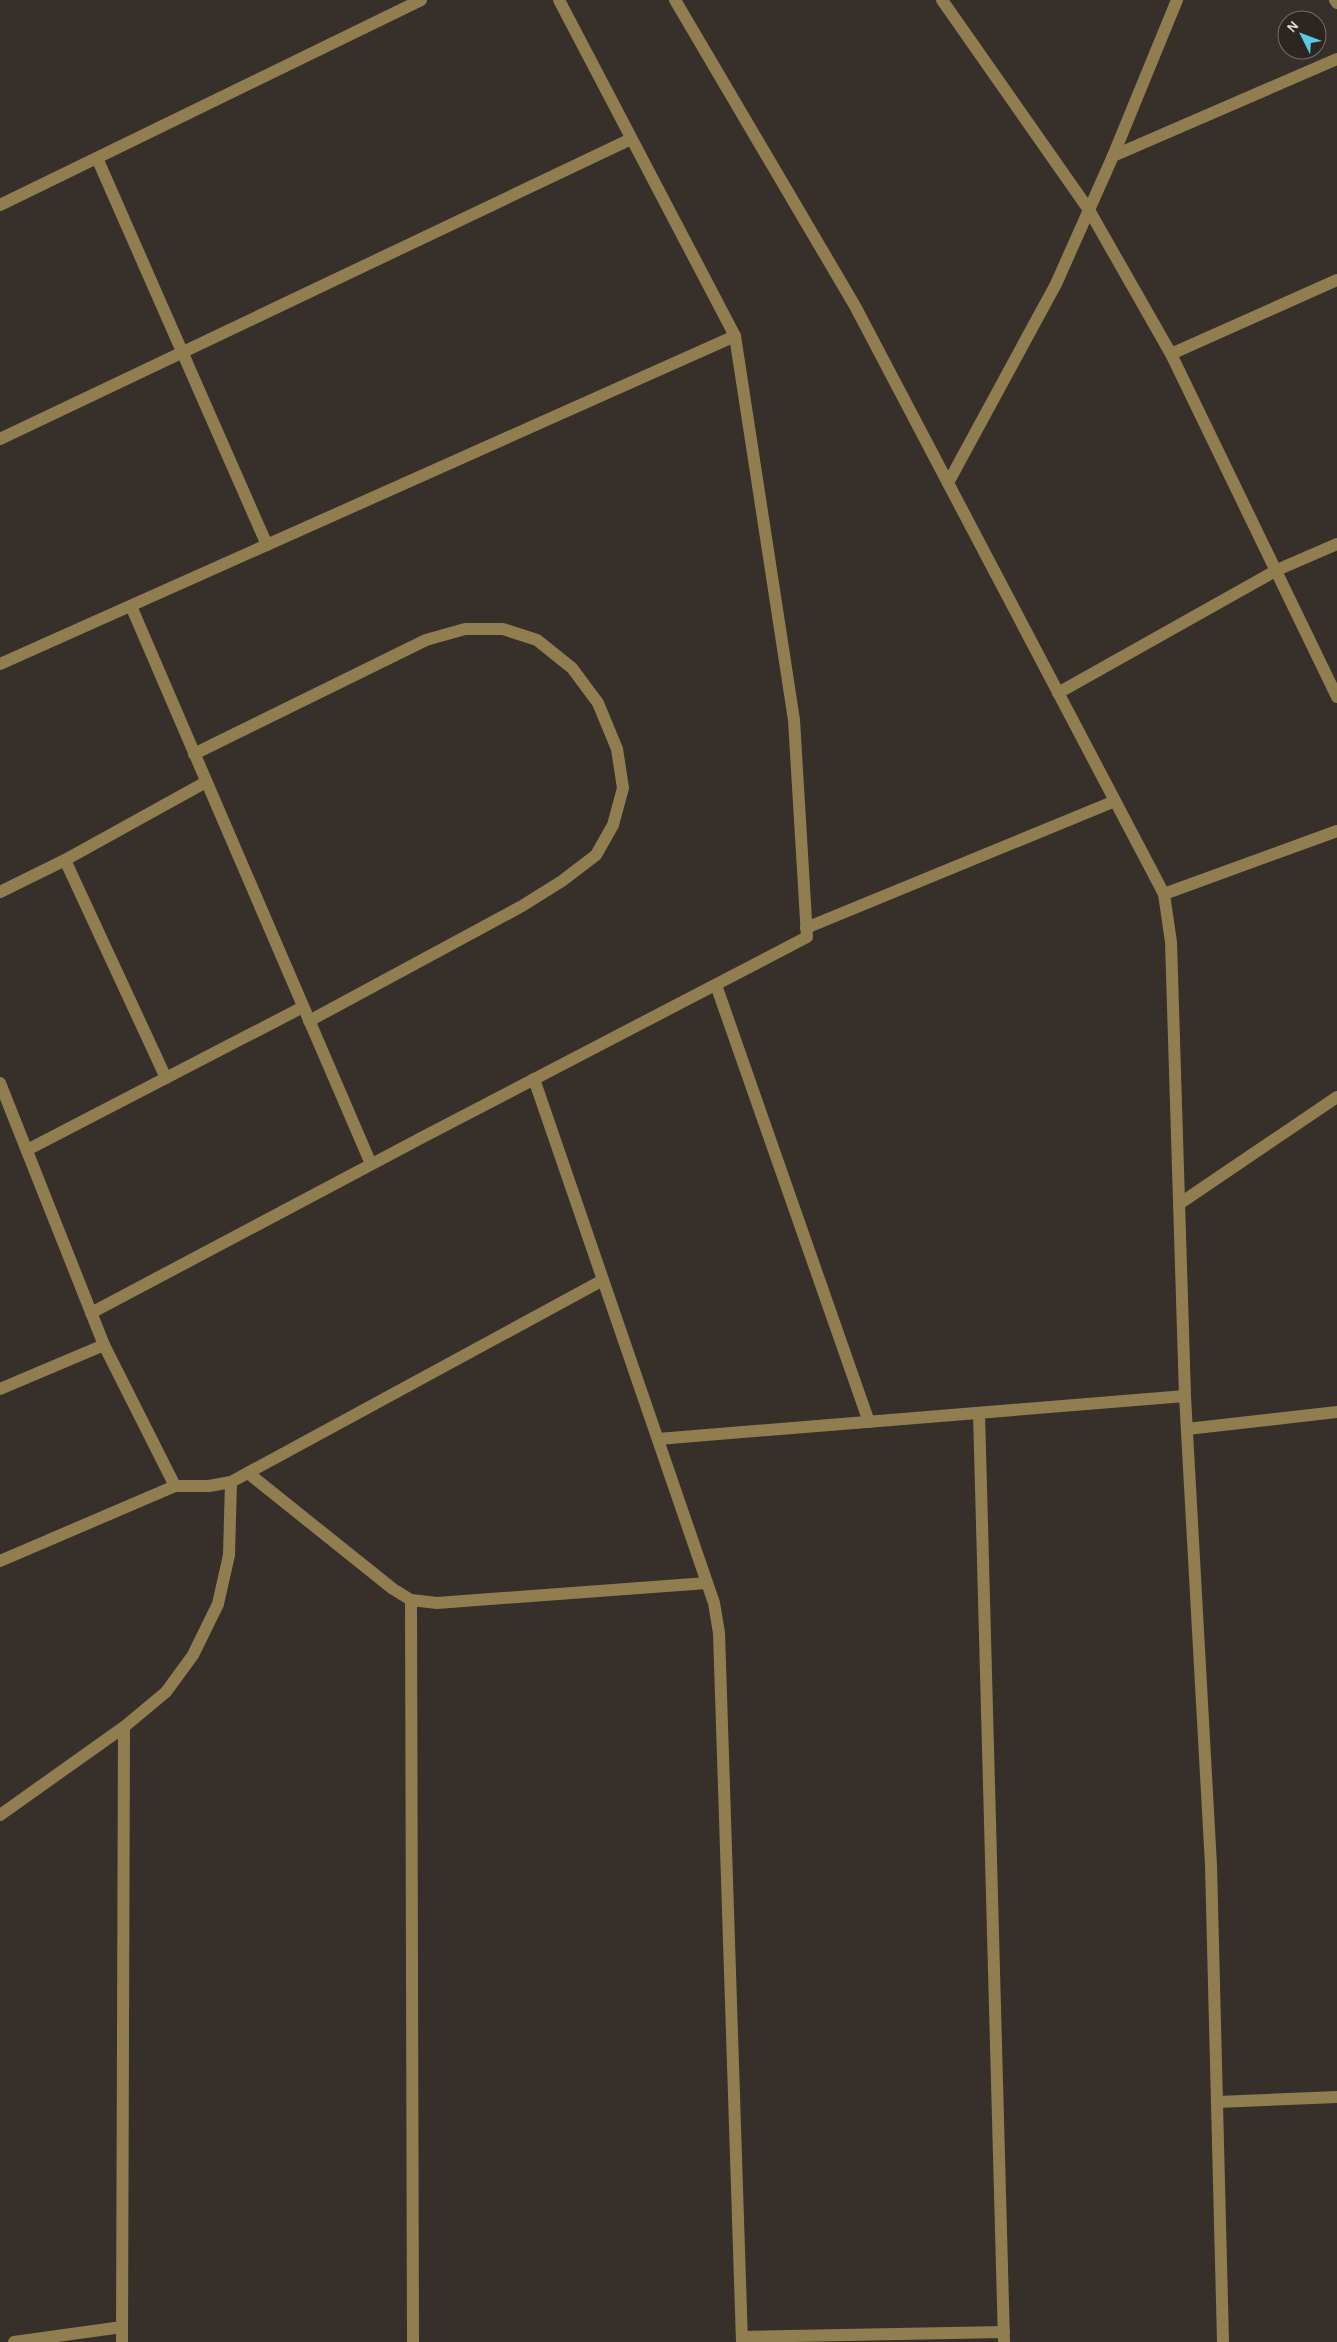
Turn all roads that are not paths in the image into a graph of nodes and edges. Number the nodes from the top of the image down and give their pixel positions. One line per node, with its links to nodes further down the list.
1 (421, 0): 11 (street)
2 (559, 0): 9 (street)
3 (675, 0): 19 (street)
4 (942, 0): 13 (street)
5 (1177, 0): 10 (street)
6 (1335, 0): 7 (street)
7 (1337, 3)
8 (1337, 59): 10 (street)
9 (631, 139): 15 (street); 16 (street)
10 (1113, 156): 13 (street)
11 (97, 158): 12 (street); 16 (street)
12 (0, 205)
13 (1089, 210): 17 (street); 19 (street)
14 (1337, 280): 17 (street)
15 (735, 336): 21 (street); 34 (street)
16 (183, 354): 18 (street); 21 (street)
17 (1171, 354): 22 (street)
18 (0, 439)
19 (948, 484): 25 (street)
20 (1337, 544): 22 (street)
21 (267, 545): 23 (street)
22 (1277, 570): 25 (street); 26 (street)
23 (131, 606): 24 (street); 27 (street)
24 (0, 664)
25 (1058, 693): 29 (street)
26 (1337, 697)
27 (194, 754): 28 (street); 37 (street)
28 (206, 782): 31 (street); 36 (street)
29 (1115, 801): 33 (street); 34 (street)
30 (1337, 831): 33 (street)
31 (65, 860): 32 (street); 38 (street)
32 (0, 892)
33 (1164, 894): 44 (street)
34 (806, 928): 35 (street)
35 (716, 985): 39 (street); 52 (street)
36 (303, 1007): 37 (street); 38 (street)
37 (309, 1021): 43 (street)
38 (166, 1078): 42 (street)
39 (534, 1079): 43 (street); 45 (street)
40 (0, 1083): 42 (street)
41 (1337, 1097): 44 (street)
42 (27, 1150): 46 (street)
43 (371, 1164): 46 (street)
44 (1179, 1204): 49 (street)
45 (603, 1280): 54 (street); 55 (street)
46 (91, 1313): 47 (street)
47 (104, 1345): 48 (street); 57 (street)
48 (0, 1388)
49 (1185, 1396): 51 (street); 53 (street)
50 (1337, 1412): 53 (street)
51 (979, 1413): 52 (street); 66 (street)
52 (869, 1422): 54 (street)
53 (1187, 1429): 64 (street)
54 (658, 1439): 59 (street)
55 (248, 1473): 56 (street); 60 (street)
56 (231, 1482): 57 (street); 61 (street)
57 (175, 1486): 58 (street)
58 (0, 1561)
59 (708, 1584): 60 (street); 67 (street)
60 (411, 1600): 70 (street)
61 (124, 1727): 62 (street); 65 (street)
62 (0, 1815)
63 (1337, 2097): 64 (street)
64 (1217, 2102): 71 (street)
65 (122, 2327): 68 (street); 69 (street)
66 (1004, 2337): 67 (street)
67 (742, 2340)
68 (14, 2342)
69 (122, 2342)
70 (413, 2342)
71 (1224, 2342)

